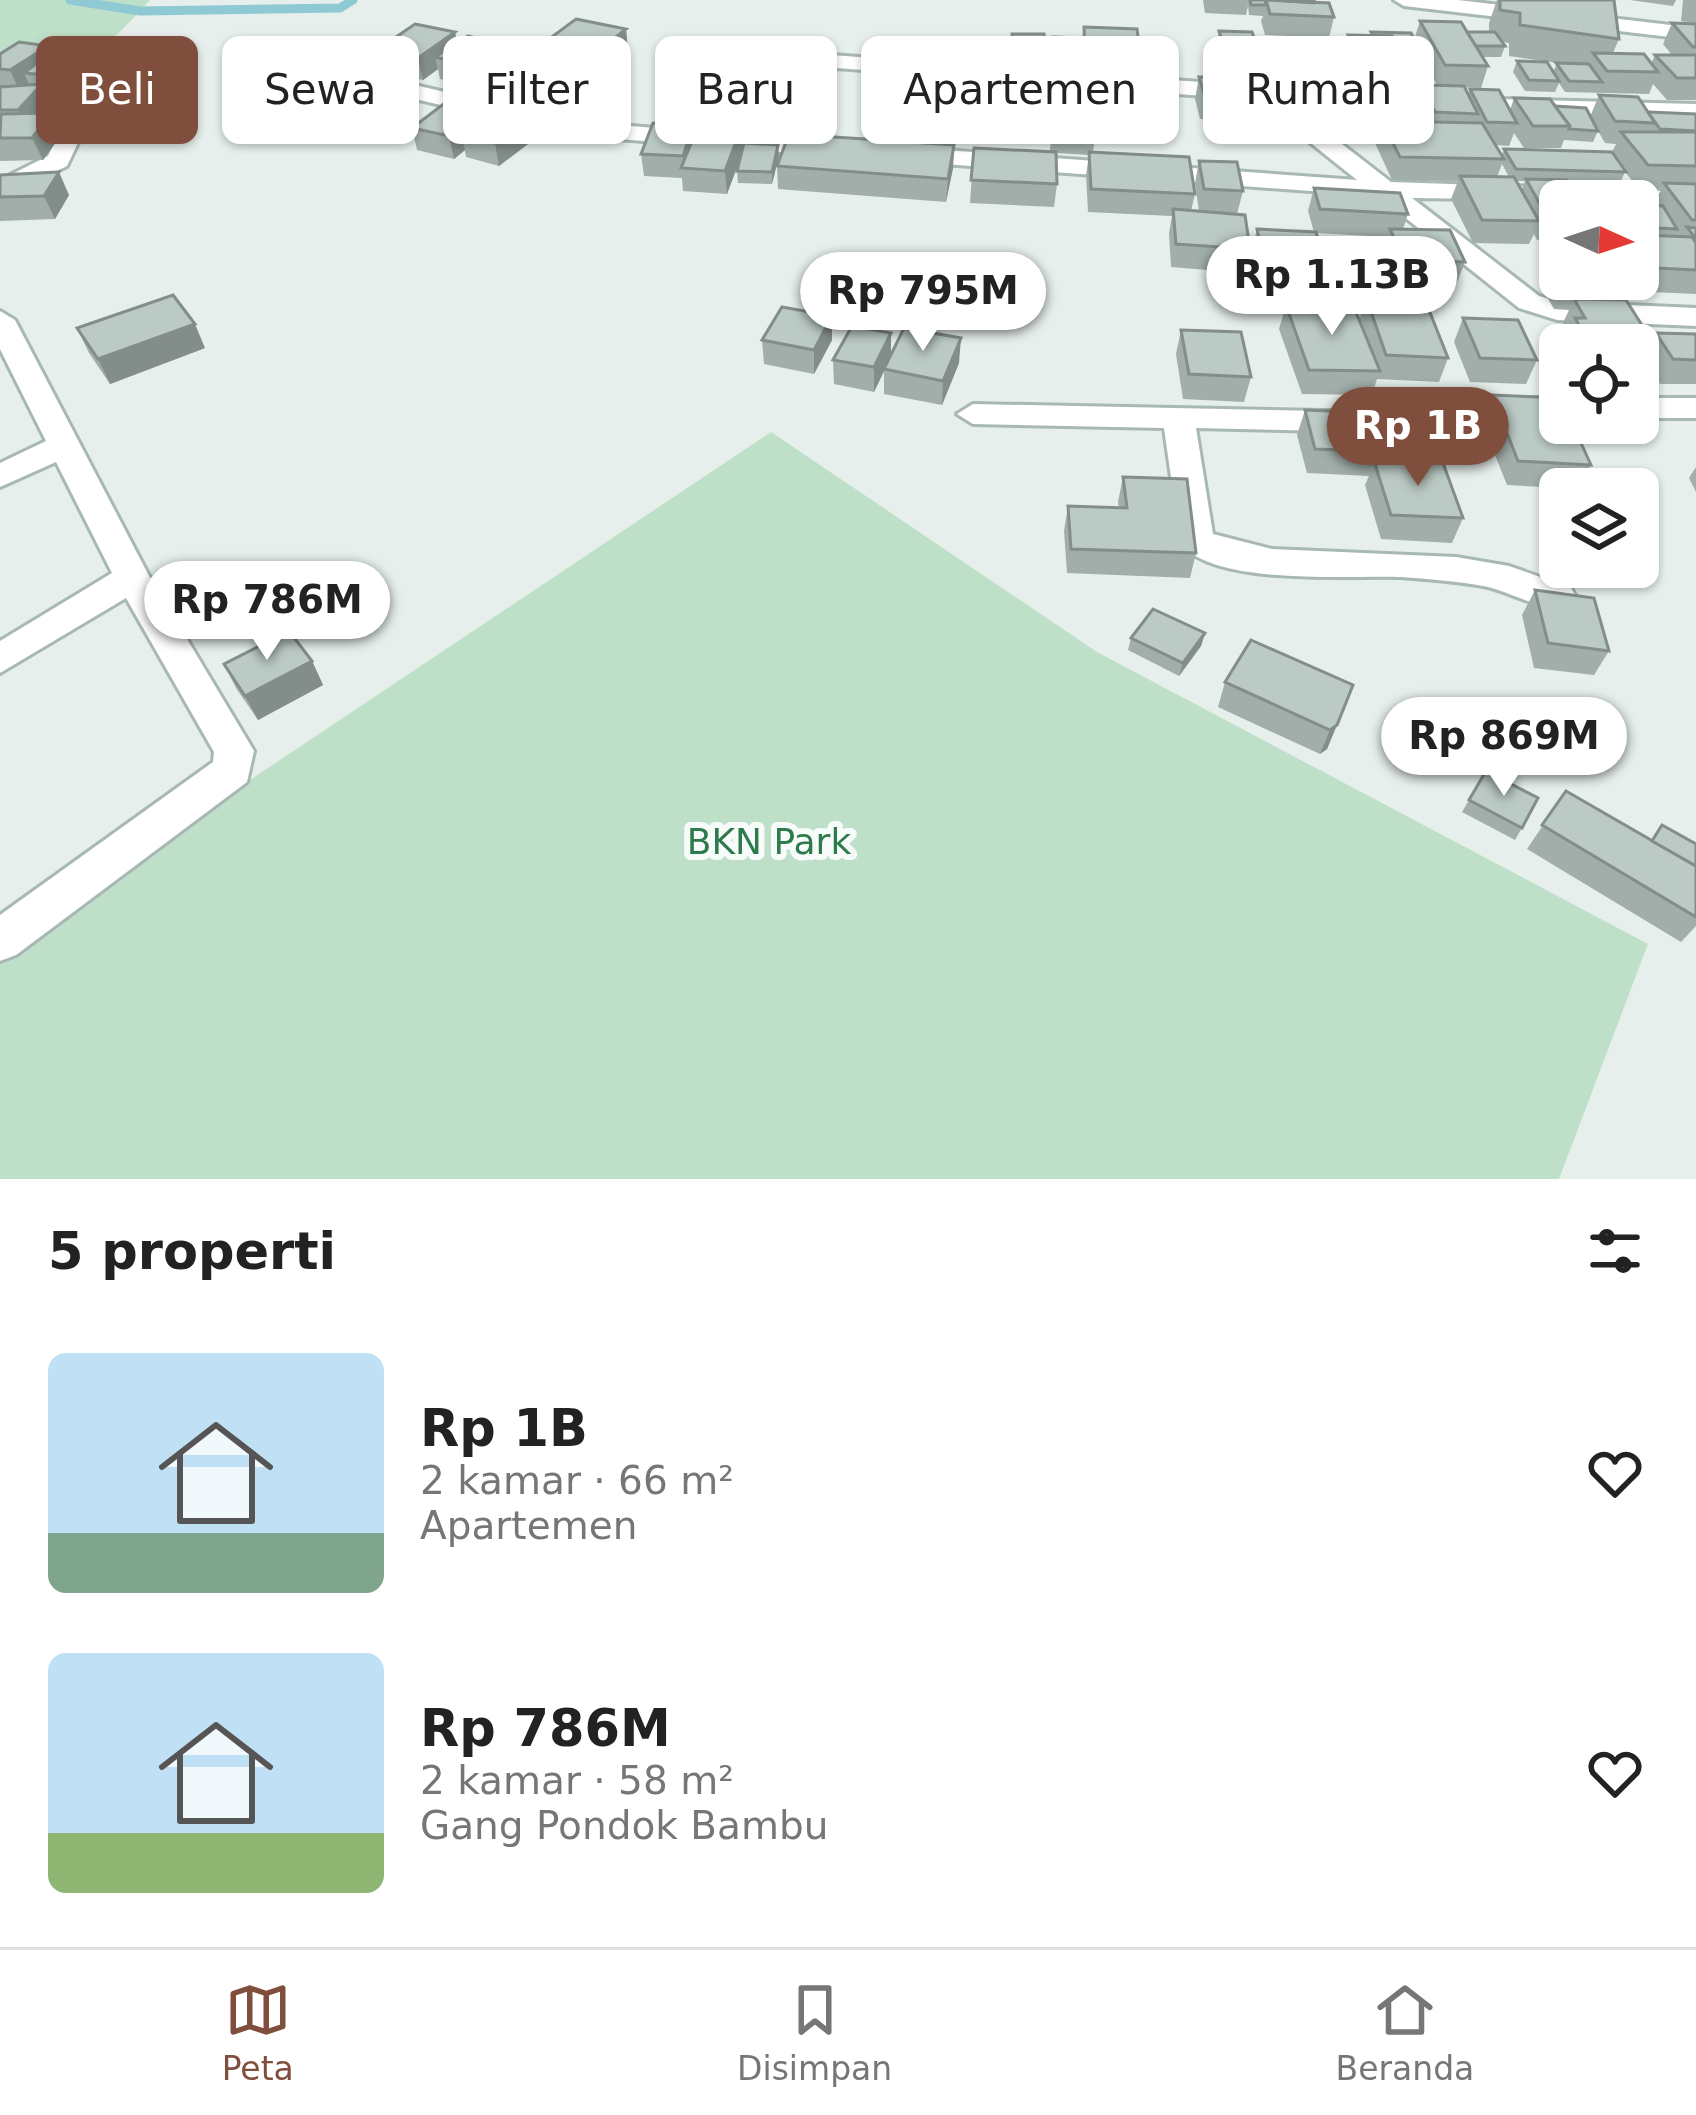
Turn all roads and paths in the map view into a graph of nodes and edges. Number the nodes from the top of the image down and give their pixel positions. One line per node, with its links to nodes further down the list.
1 (1404, 0): 2 (street)
2 (1418, 1): 3 (street)
3 (1587, 11): 4 (street)
4 (1696, 34)
5 (837, 62): 6 (street)
6 (1203, 91)
7 (419, 93): 12 (street)
8 (0, 100): 13 (street)
9 (1443, 104): 10 (street)
10 (1696, 111)
11 (1325, 144): 12 (street)
12 (1381, 189): 14 (street); 15 (street)
13 (0, 190)
14 (1696, 200)
15 (1696, 317)
16 (0, 320): 22 (street)
17 (1539, 408): 21 (street)
18 (1659, 408): 19 (street)
19 (1696, 408)
20 (973, 414): 21 (street)
21 (1178, 418): 25 (street)
22 (64, 445): 23 (street); 24 (street)
23 (0, 476)
24 (132, 577): 26 (street); 27 (street)
25 (1558, 597)
26 (0, 659)
27 (0, 941)

